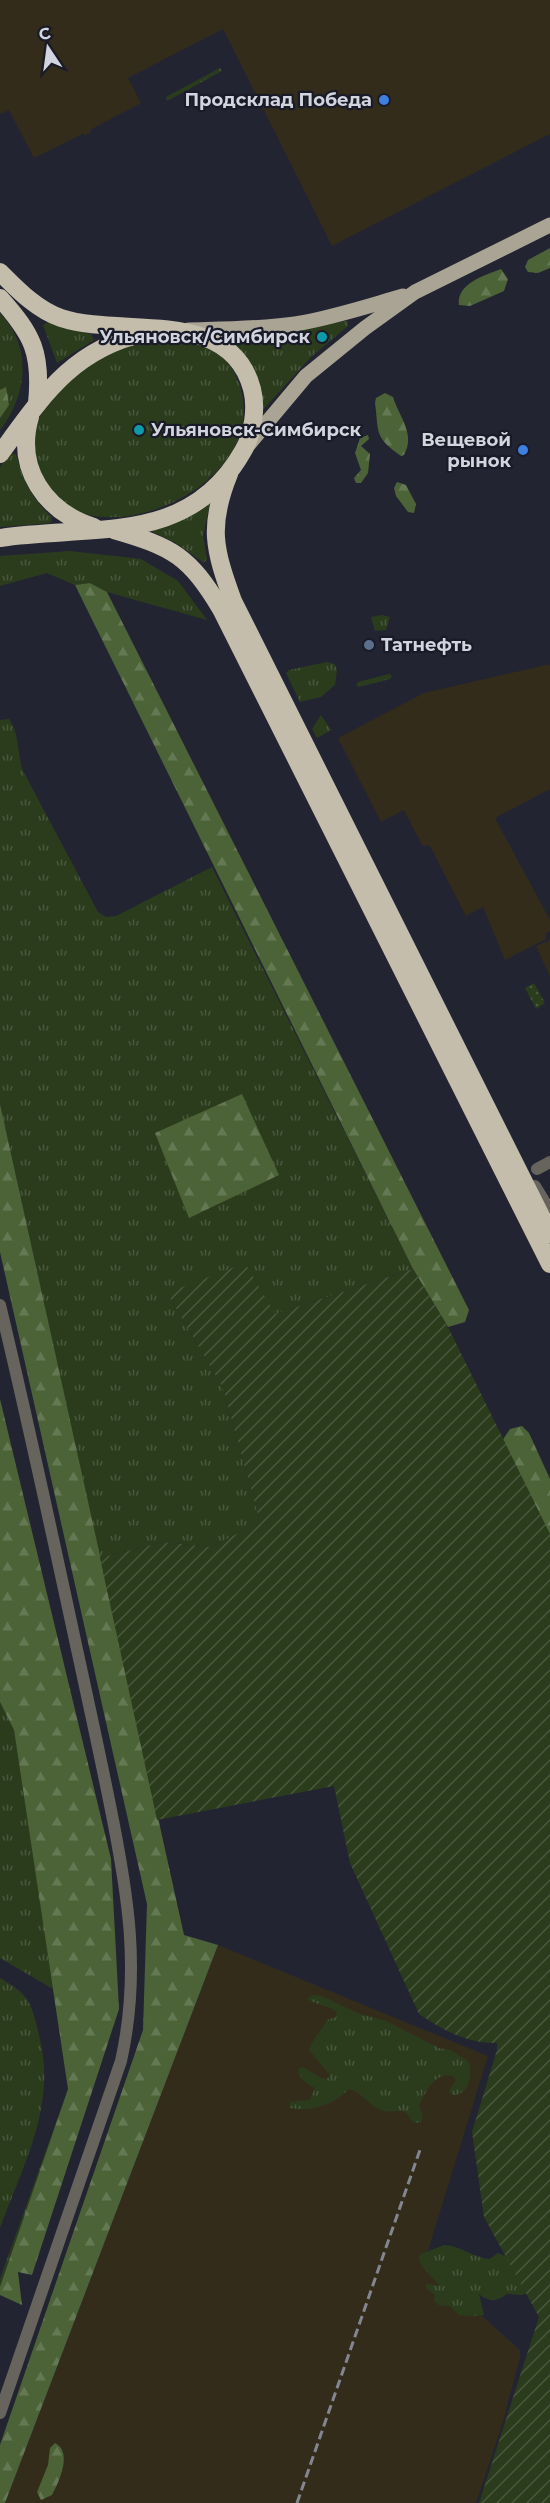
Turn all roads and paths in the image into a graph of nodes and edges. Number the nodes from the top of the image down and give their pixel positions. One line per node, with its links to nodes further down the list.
1 (550, 225): 3 (main road)
2 (0, 272): 5 (highway)
3 (415, 292): 5 (main road); 7 (main road)
4 (0, 298): 6 (highway)
5 (170, 330): 6 (highway); 7 (highway)
6 (35, 407): 8 (highway); 10 (highway)
7 (245, 449): 9 (highway)
8 (0, 454)
9 (229, 474): 10 (highway); 12 (highway)
10 (109, 530): 11 (highway); 12 (highway)
11 (0, 538)
12 (372, 896): 13 (highway); 18 (highway)
13 (486, 1109): 16 (street); 17 (highway)
14 (550, 1162): 15 (street)
15 (537, 1169)
16 (550, 1211)
17 (550, 1234)
18 (550, 1264)
19 (0, 1305): 20 (street)
20 (0, 2413)

